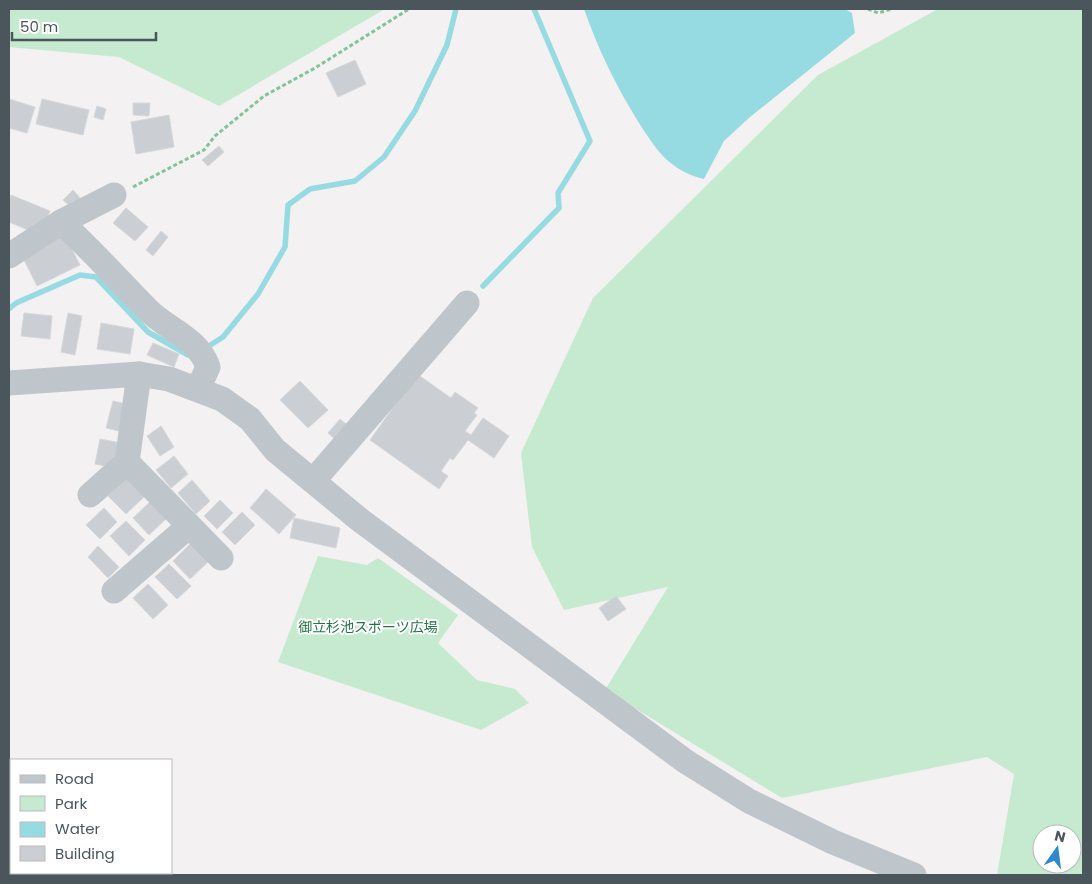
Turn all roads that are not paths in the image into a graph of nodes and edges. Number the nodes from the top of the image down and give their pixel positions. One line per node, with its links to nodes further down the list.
1 (114, 195): 2 (street)
2 (61, 222): 3 (street); 7 (street)
3 (9, 256)
4 (468, 303): 9 (street)
5 (139, 374): 6 (street); 7 (street); 8 (street)
6 (9, 383)
7 (198, 389): 9 (street)
8 (127, 462): 10 (street); 11 (street)
9 (313, 481): 14 (street)
10 (90, 495)
11 (189, 526): 12 (street); 13 (street)
12 (221, 558)
13 (114, 591)
14 (914, 875)

